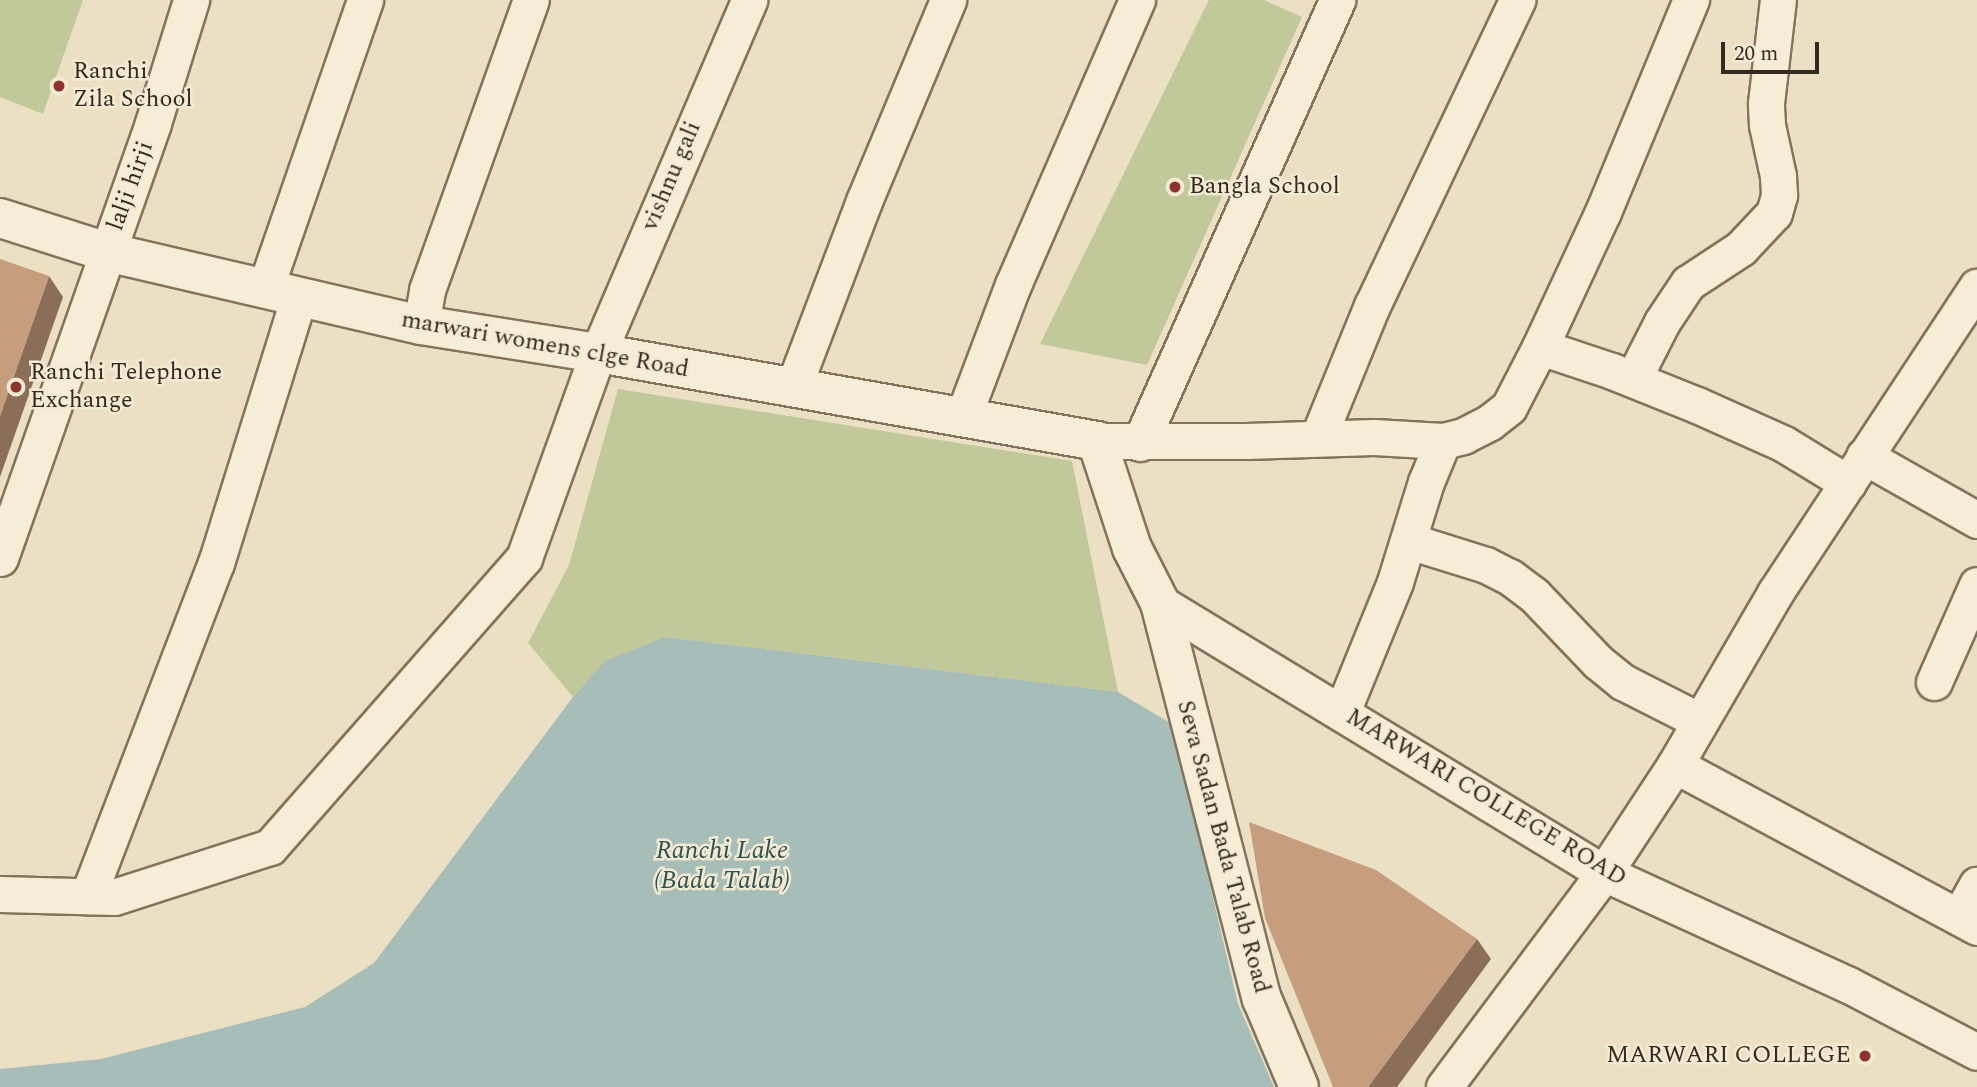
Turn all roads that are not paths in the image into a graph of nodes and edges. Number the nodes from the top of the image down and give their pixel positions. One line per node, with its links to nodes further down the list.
1 (191, 0): 12 (street, lalji hirji)
2 (365, 0): 14 (street)
3 (531, 0): 15 (street)
4 (749, 0): 17 (street, vishnu gali)
5 (948, 0): 19 (street)
6 (1137, 0): 20 (street)
7 (1337, 0): 24 (street)
8 (1517, 0): 21 (street)
9 (1691, 0): 16 (street)
10 (1778, 0): 18 (street)
11 (0, 218): 12 (street, marwari womens clge Road)
12 (107, 252): 14 (street, marwari womens clge Road); 28 (street, lalji hirji)
13 (1977, 287): 25 (street)
14 (282, 293): 15 (street, marwari womens clge Road); 38 (street)
15 (421, 325): 17 (street, marwari womens clge Road)
16 (1540, 347): 18 (street); 23 (street)
17 (598, 353): 19 (street, marwari womens clge Road); 38 (street, vishnu gali)
18 (1633, 379): 25 (street)
19 (793, 387): 20 (street, marwari womens clge Road)
20 (963, 417): 22 (street, marwari womens clge Road)
21 (1318, 438): 23 (street); 24 (street)
22 (1097, 441): 24 (street); 30 (street)
23 (1443, 441): 27 (street)
24 (1140, 443)
25 (1856, 469): 26 (street); 33 (street)
26 (1977, 520)
27 (1409, 541): 32 (street); 33 (street)
28 (0, 558)
29 (1977, 585): 31 (street)
30 (1160, 603): 32 (street, MARWARI COLLEGE ROAD); 41 (street, Seva Sadan Bada Talab Road)
31 (1934, 682)
32 (1342, 712): 35 (street, MARWARI COLLEGE ROAD)
33 (1700, 721): 34 (street)
34 (1675, 765): 35 (street); 39 (street)
35 (1604, 873): 40 (street, MARWARI COLLEGE ROAD); 42 (street)
36 (1977, 885): 39 (street)
37 (0, 894): 38 (street, vishnu gali)
38 (88, 896)
39 (1968, 922)
40 (1977, 1052)
41 (1299, 1087)
42 (1444, 1087)

